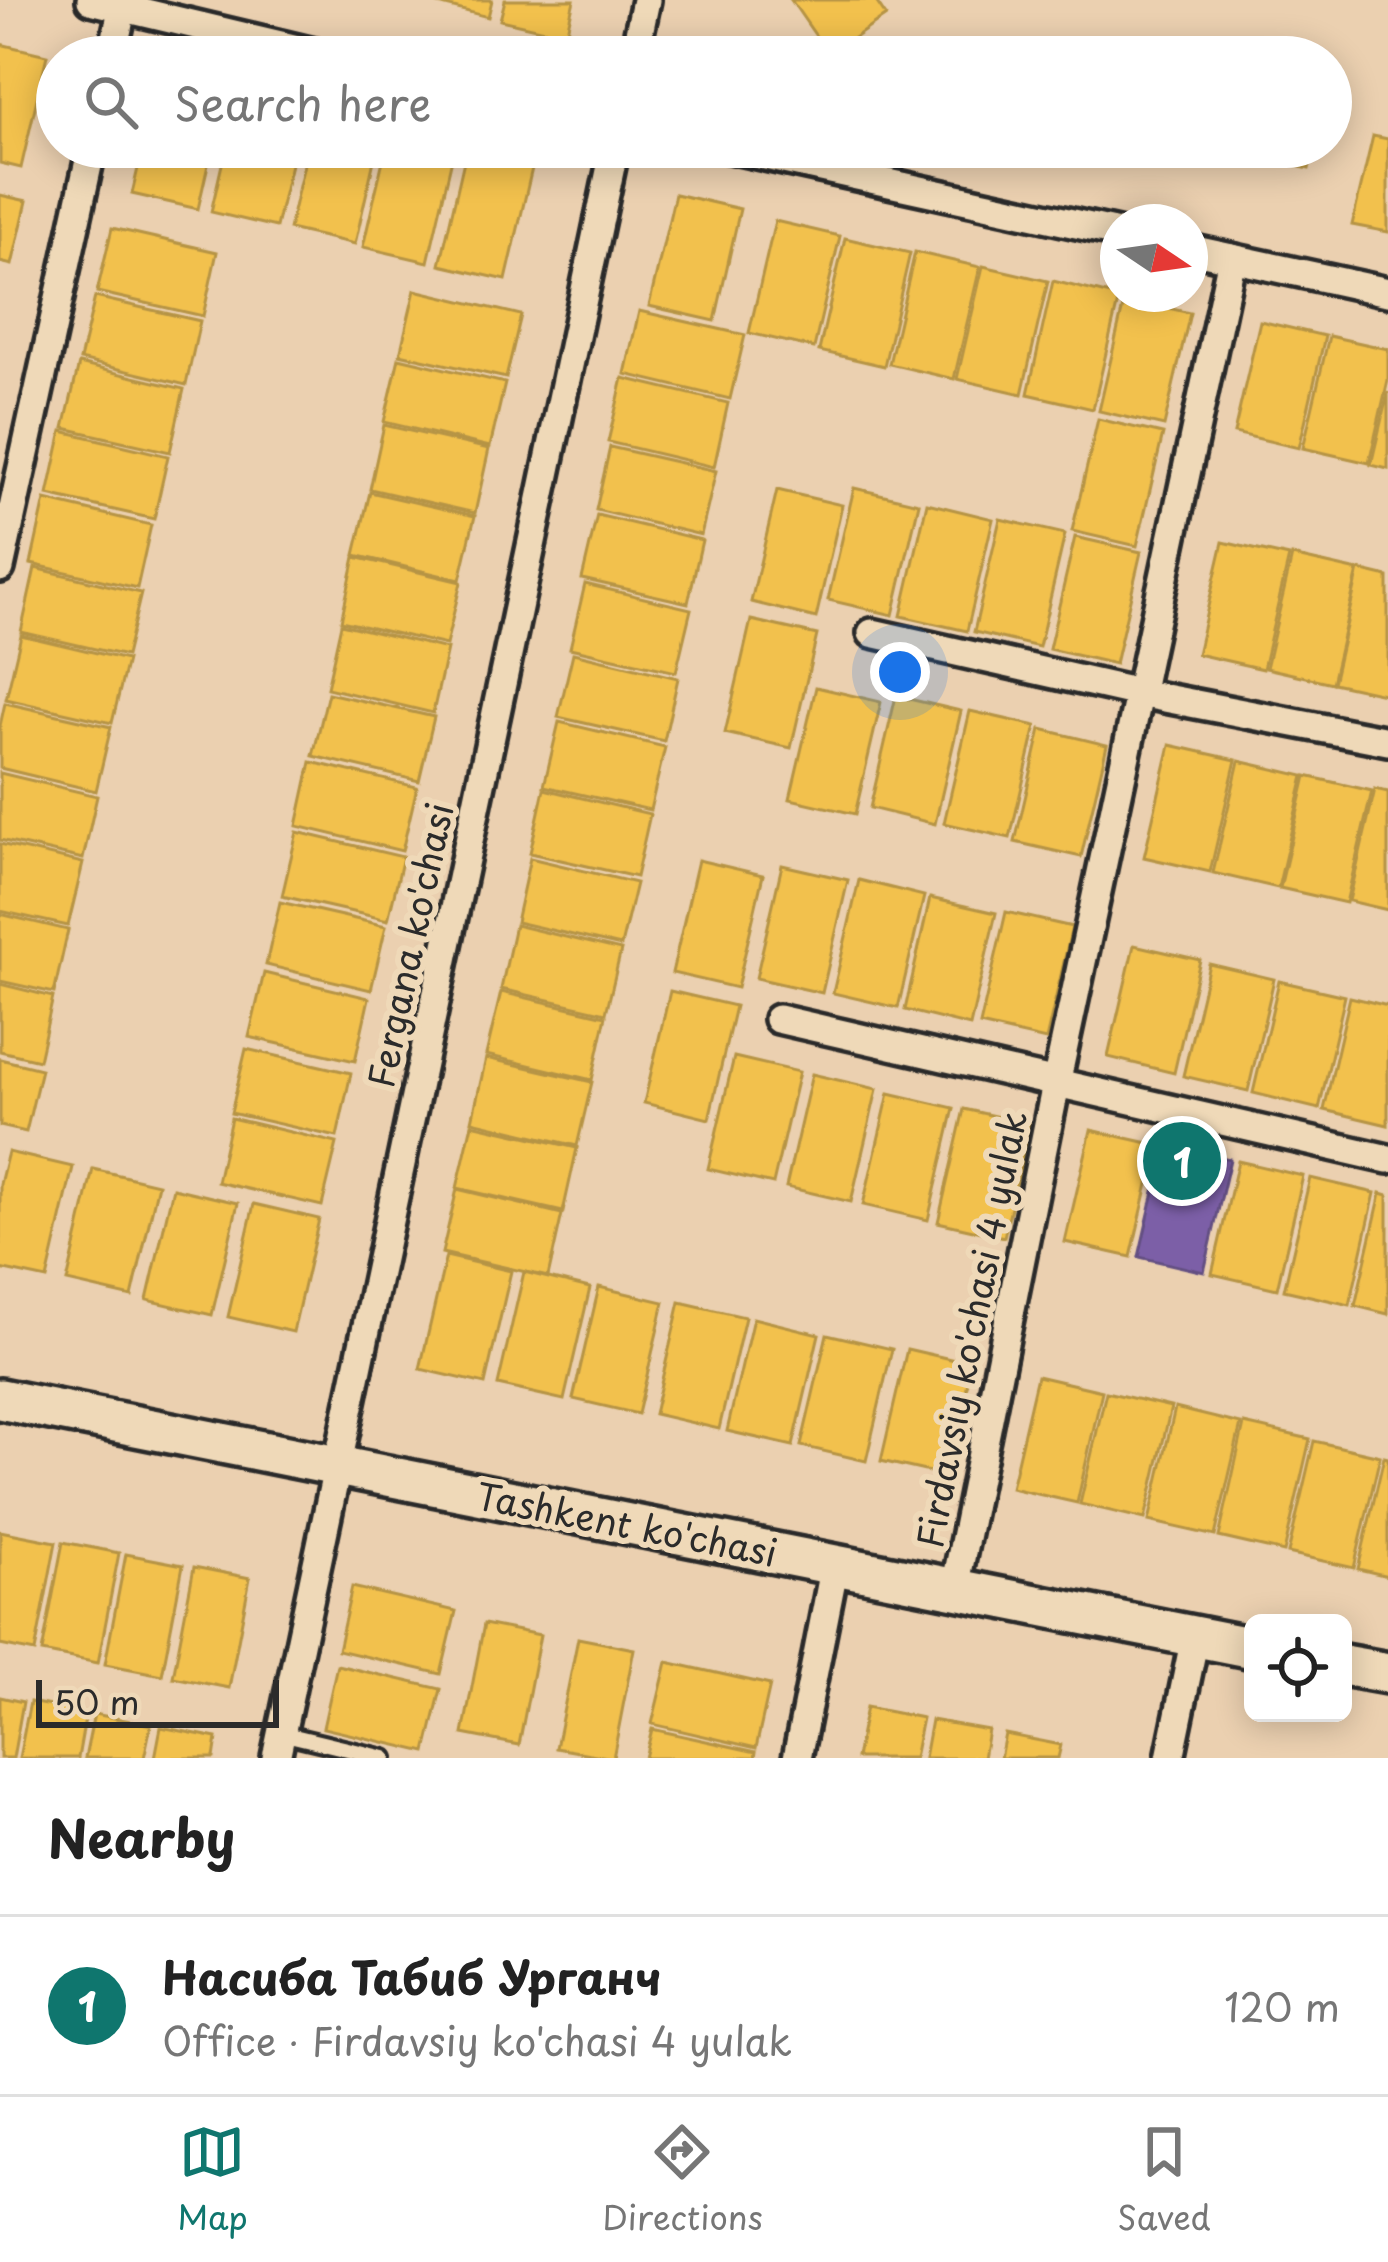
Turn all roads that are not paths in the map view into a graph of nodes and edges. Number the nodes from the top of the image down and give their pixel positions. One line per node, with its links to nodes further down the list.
1 (91, 0): 3 (street)
2 (646, 0): 6 (street)
3 (123, 4): 4 (street); 5 (street)
4 (116, 36)
5 (249, 36)
6 (638, 36)
7 (87, 168): 14 (street)
8 (611, 168): 22 (street, Fergana ko'chasi)
9 (820, 168): 10 (street)
10 (1100, 229)
11 (1208, 253): 12 (street)
12 (1232, 258): 13 (street); 16 (street, Firdavsiy ko'chasi 4 yulak)
13 (1388, 292)
14 (0, 568)
15 (872, 633): 16 (street)
16 (1139, 693): 17 (street); 19 (street, Firdavsiy ko'chasi 4 yulak)
17 (1388, 740)
18 (778, 1019): 19 (street, Firdavsiy ko'chasi 4 yulak)
19 (1055, 1084): 20 (street, Firdavsiy ko'chasi 4 yulak); 24 (street, Firdavsiy ko'chasi 4 yulak)
20 (1388, 1160)
21 (0, 1400): 22 (street, Tashkent ko'chasi)
22 (336, 1466): 23 (street, Tashkent ko'chasi); 29 (street, Fergana ko'chasi)
23 (836, 1564): 24 (street, Tashkent ko'chasi); 31 (street)
24 (955, 1588): 25 (street, Tashkent ko'chasi)
25 (1195, 1636): 26 (street, Tashkent ko'chasi); 32 (street)
26 (1244, 1646)
27 (1352, 1667): 28 (street)
28 (1388, 1673)
29 (279, 1746): 30 (lane)
30 (385, 1758)
31 (797, 1758)
32 (1170, 1758)

